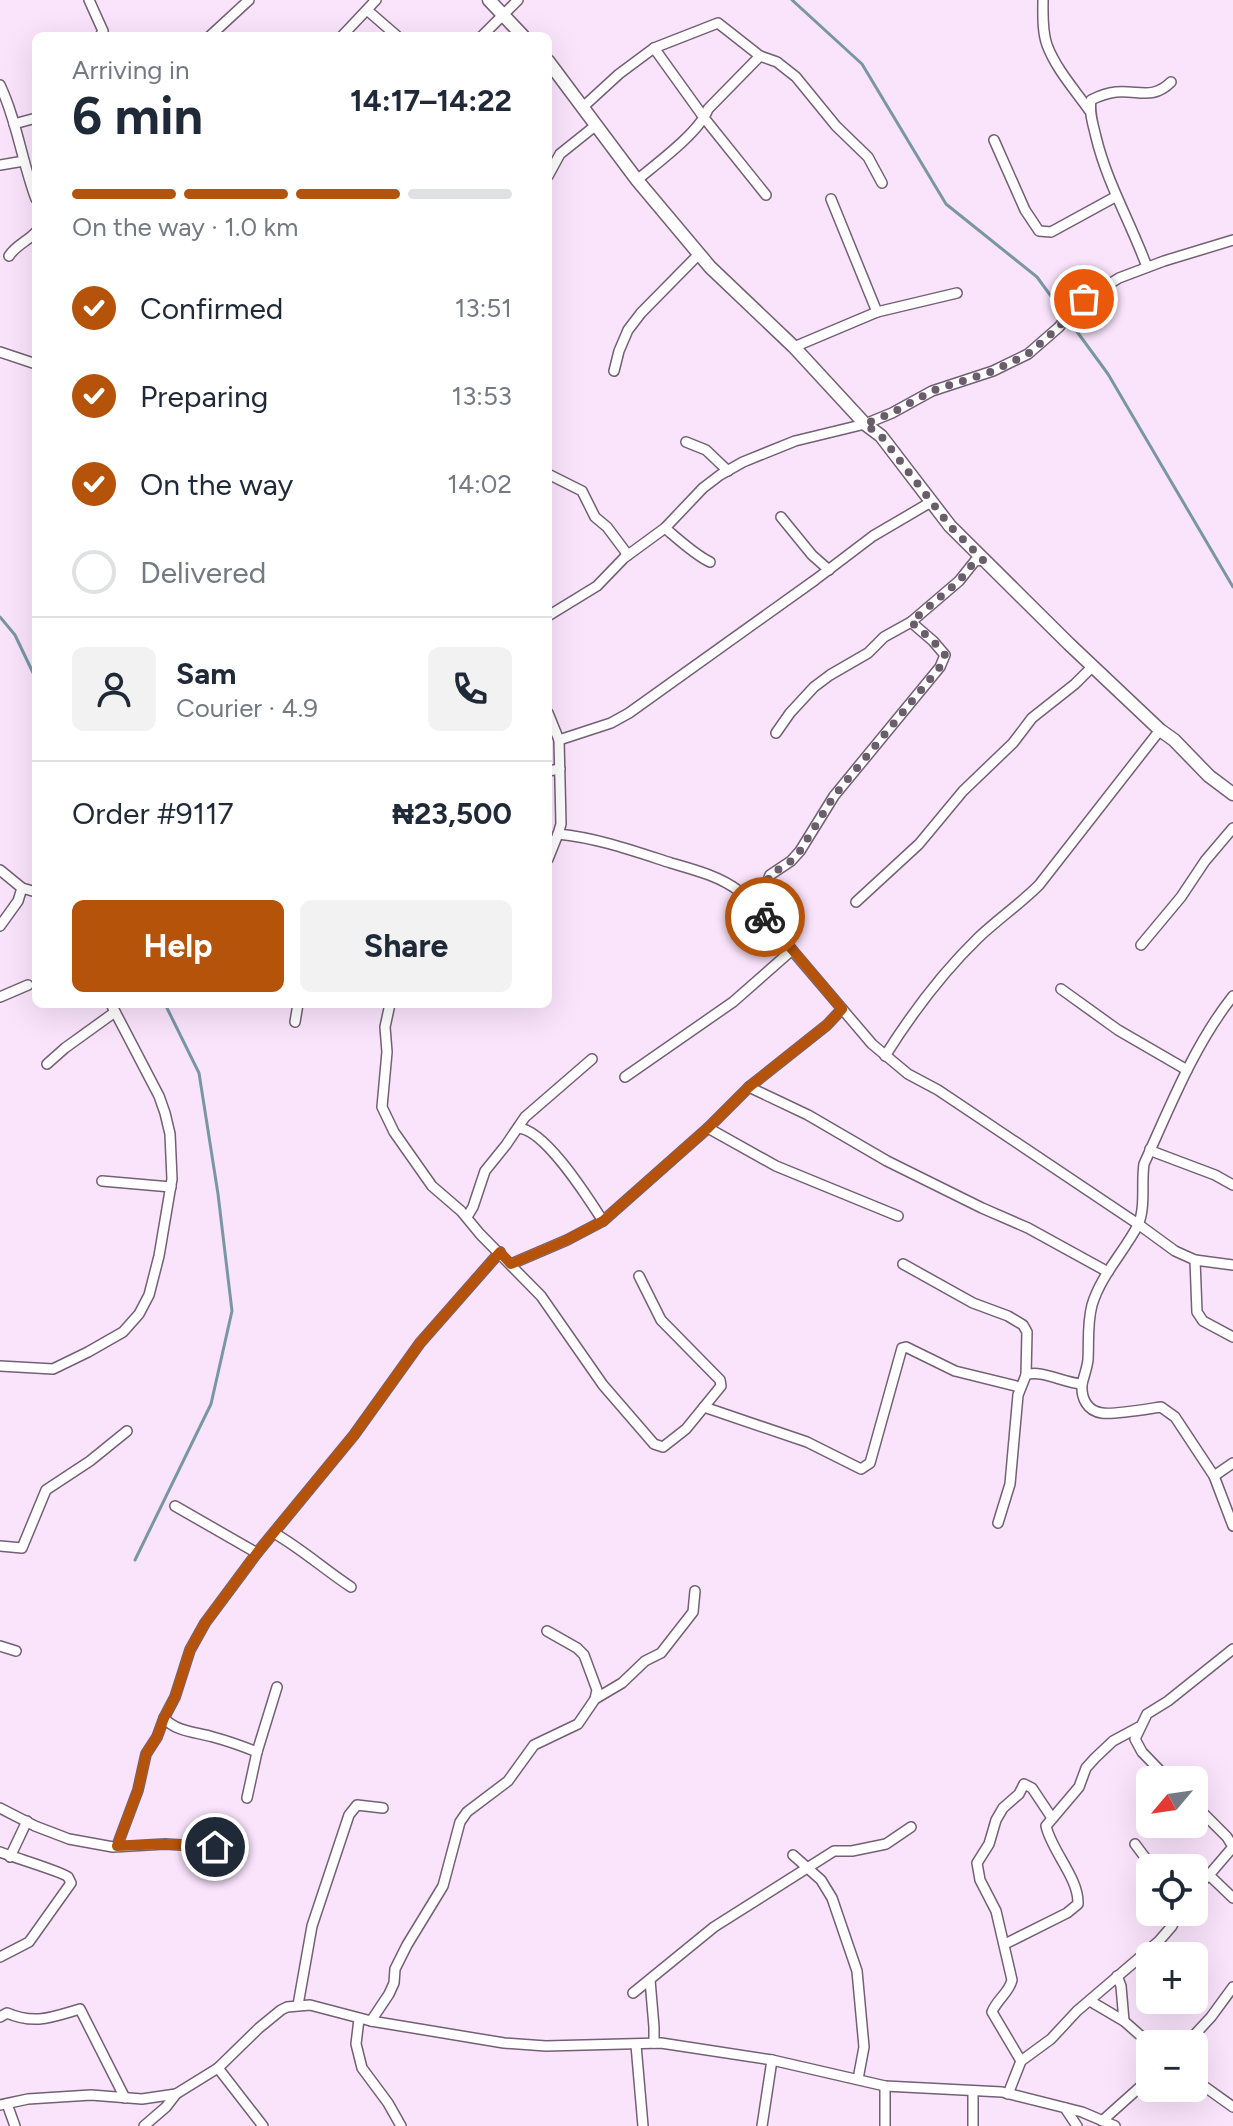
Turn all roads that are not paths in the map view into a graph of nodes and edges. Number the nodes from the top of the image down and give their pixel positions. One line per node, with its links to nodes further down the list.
1 (89, 0): 9 (street)
2 (249, 0): 10 (street)
3 (376, 0): 7 (street)
4 (489, 0): 8 (street)
5 (518, 0): 8 (street)
6 (1043, 0): 21 (street)
7 (367, 10): 11 (street); 12 (street)
8 (503, 16): 13 (street); 14 (street)
9 (102, 32)
10 (214, 32)
11 (346, 32)
12 (392, 32)
13 (486, 32)
14 (519, 32)
15 (654, 48): 16 (street); 20 (street); 23 (street)
16 (760, 56): 23 (street); 31 (street)
17 (552, 66): 20 (street)
18 (1171, 82): 21 (street)
19 (0, 85): 24 (street)
20 (583, 107): 25 (street)
21 (1089, 110): 34 (street)
22 (32, 119): 24 (street)
23 (705, 119): 30 (street); 33 (street)
24 (14, 124): 27 (street)
25 (595, 126): 29 (street); 30 (street)
26 (994, 140): 34 (street)
27 (24, 161): 28 (street); 32 (street)
28 (0, 165)
29 (552, 169)
30 (637, 180): 38 (street)
31 (882, 183)
32 (32, 186)
33 (766, 195)
34 (1115, 197): 40 (street)
35 (831, 199): 42 (street)
36 (32, 237): 39 (street)
37 (1233, 240): 40 (street)
38 (699, 254): 43 (street); 46 (street)
39 (9, 256)
40 (1147, 267): 47 (street)
41 (957, 293): 42 (street)
42 (877, 312): 43 (street)
43 (794, 347): 47 (street)
44 (0, 352): 45 (street)
45 (32, 363)
46 (614, 371)
47 (865, 424): 49 (street); 51 (street)
48 (686, 442): 49 (street)
49 (728, 471): 53 (street)
50 (552, 476): 54 (street)
51 (931, 502): 55 (street); 57 (street)
52 (781, 517): 57 (street)
53 (665, 528): 54 (street); 56 (street)
54 (628, 555): 58 (street)
55 (983, 560): 59 (street); 60 (street)
56 (710, 562)
57 (829, 570): 64 (street)
58 (552, 614)
59 (911, 622): 63 (street); 77 (street)
60 (1093, 666): 62 (street); 76 (street)
61 (552, 723): 64 (street)
62 (1160, 730): 67 (street); 90 (street)
63 (776, 733)
64 (559, 740): 65 (street)
65 (560, 769): 66 (street); 69 (street)
66 (552, 770)
67 (1233, 794)
68 (1233, 828): 79 (street)
69 (558, 834): 70 (street); 77 (street)
70 (552, 849)
71 (0, 870): 72 (street)
72 (22, 888): 73 (street); 75 (street)
73 (32, 892)
74 (32, 895): 75 (street)
75 (18, 901): 78 (street)
76 (856, 902)
77 (757, 908): 80 (street)
78 (0, 926)
79 (1141, 945)
80 (792, 950): 88 (street); 94 (street)
81 (28, 985): 84 (street)
82 (1061, 989): 93 (street)
83 (1233, 996): 93 (street)
84 (0, 997)
85 (113, 1008): 92 (street); 101 (street)
86 (297, 1008): 89 (street)
87 (389, 1008): 103 (street)
88 (842, 1009): 90 (street); 95 (street)
89 (295, 1022)
90 (885, 1056): 105 (street)
91 (592, 1059): 96 (street)
92 (47, 1064)
93 (1187, 1070): 98 (street)
94 (625, 1077)
95 (749, 1087): 97 (street); 111 (street)
96 (518, 1128): 103 (street); 104 (street)
97 (708, 1128): 102 (street); 104 (street)
98 (1150, 1149): 100 (street); 105 (street)
99 (102, 1181): 101 (street)
100 (1233, 1185)
101 (171, 1187): 114 (street)
102 (898, 1216)
103 (467, 1217): 106 (street)
104 (603, 1221): 108 (street)
105 (1138, 1224): 107 (street); 111 (street)
106 (500, 1252): 108 (street); 125 (street)
107 (1195, 1260): 110 (street); 113 (street)
108 (511, 1264): 118 (street)
109 (903, 1264): 115 (street)
110 (1233, 1265)
111 (1108, 1272): 116 (street)
112 (639, 1276): 118 (street)
113 (1233, 1337)
114 (0, 1366)
115 (1026, 1375): 116 (street); 117 (street)
116 (1082, 1384): 121 (street)
117 (1020, 1387): 118 (street); 123 (street)
118 (704, 1407)
119 (127, 1431): 126 (street)
120 (1233, 1463): 121 (street)
121 (1214, 1476): 124 (street)
122 (175, 1506): 127 (street)
123 (998, 1523)
124 (1233, 1526)
125 (274, 1533): 127 (street); 128 (street)
126 (0, 1546)
127 (257, 1553): 136 (street)
128 (351, 1587)
129 (695, 1591): 135 (street)
130 (547, 1631): 135 (street)
131 (0, 1646): 133 (street)
132 (1233, 1649): 137 (street)
133 (16, 1651)
134 (277, 1687): 138 (street)
135 (595, 1699): 167 (street)
136 (164, 1718): 138 (street); 148 (street)
137 (1139, 1727): 139 (street); 143 (street)
138 (257, 1752): 140 (street)
139 (1156, 1766)
140 (247, 1798)
141 (0, 1808): 145 (street)
142 (383, 1808): 164 (street)
143 (1052, 1818): 157 (street); 157 (street)
144 (1208, 1818): 154 (street)
145 (27, 1821): 148 (street); 150 (street)
146 (911, 1827): 153 (street)
147 (1135, 1844): 151 (street)
148 (117, 1846): 149 (street)
149 (215, 1847)
150 (5, 1854): 158 (street)
151 (1142, 1854)
152 (793, 1855): 153 (street)
153 (809, 1868): 160 (street); 176 (street)
154 (1209, 1875): 155 (street)
155 (1233, 1898)
156 (1172, 1926): 159 (street)
157 (1005, 1944): 174 (street)
158 (0, 1957)
159 (1117, 1976): 163 (street); 168 (street)
160 (650, 1980): 162 (street); 171 (street)
161 (1233, 1987): 169 (street)
162 (633, 1993)
163 (1090, 2001): 168 (street); 174 (street)
164 (298, 2005): 166 (street); 175 (street)
165 (0, 2017): 183 (street)
166 (359, 2019): 167 (street); 191 (street)
167 (371, 2021): 172 (street)
168 (1124, 2021): 170 (street)
169 (1199, 2030)
170 (1136, 2032)
171 (654, 2043): 172 (street); 173 (street)
172 (636, 2045): 192 (street)
173 (772, 2060): 176 (street); 193 (street)
174 (1021, 2061): 182 (street)
175 (218, 2068): 181 (street); 190 (street)
176 (858, 2079): 177 (street)
177 (885, 2086): 179 (street); 194 (street)
178 (1208, 2089): 185 (street)
179 (973, 2091): 182 (street); 195 (street)
180 (1136, 2091): 187 (street)
181 (176, 2094): 183 (street); 189 (street)
182 (1008, 2094): 186 (street)
183 (125, 2098): 184 (street)
184 (3, 2105): 188 (street)
185 (1233, 2107)
186 (1065, 2108): 187 (street); 196 (street)
187 (1102, 2121): 197 (street)
188 (15, 2126)
189 (144, 2126)
190 (263, 2126)
191 (401, 2126)
192 (643, 2126)
193 (762, 2126)
194 (885, 2126)
195 (973, 2126)
196 (1077, 2126)
197 (1115, 2126)

